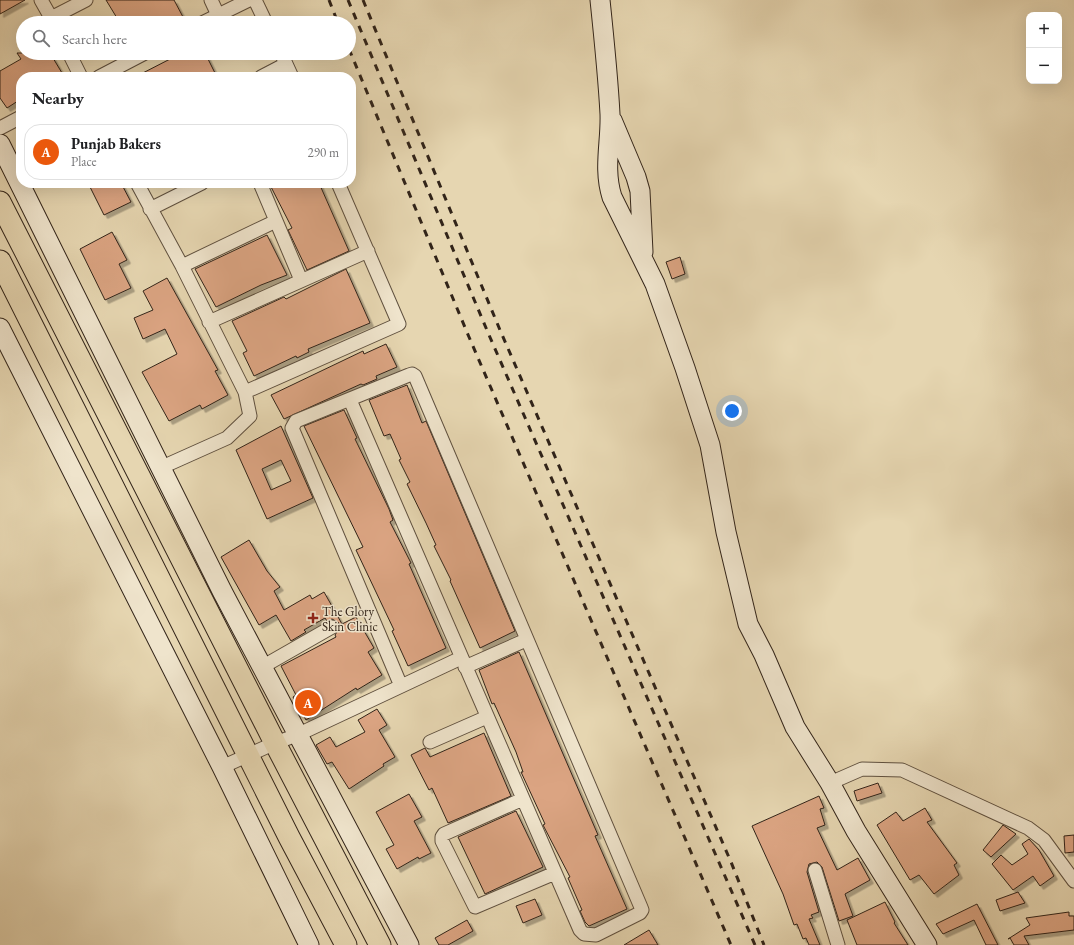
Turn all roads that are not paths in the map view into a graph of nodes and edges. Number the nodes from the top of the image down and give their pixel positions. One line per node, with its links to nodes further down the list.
1 (41, 0): 8 (street)
2 (86, 0): 9 (street)
3 (211, 0): 7 (street)
4 (249, 0): 7 (street)
5 (255, 0): 10 (street)
6 (600, 0): 19 (street)
7 (218, 15)
8 (50, 16)
9 (59, 16)
10 (263, 16)
11 (72, 60): 15 (street)
12 (132, 60): 16 (street)
13 (281, 60): 17 (street)
14 (284, 60): 18 (street)
15 (78, 72)
16 (109, 72)
17 (267, 72)
18 (290, 72)
19 (610, 115): 33 (street); 33 (street)
20 (16, 120): 21 (street)
21 (0, 128)
22 (0, 144): 23 (street)
23 (16, 176)
24 (22, 188): 41 (street)
25 (140, 188): 30 (street)
26 (192, 188): 30 (street)
27 (262, 188): 31 (street)
28 (340, 188): 32 (street)
29 (0, 202): 50 (main road)
30 (150, 209): 35 (street)
31 (276, 221): 35 (street); 36 (street)
32 (368, 250): 36 (street); 39 (street)
33 (644, 259): 53 (street)
34 (0, 261): 51 (main road)
35 (182, 266): 37 (street)
36 (301, 280): 37 (street)
37 (209, 322): 39 (street)
38 (0, 328): 52 (street)
39 (244, 392): 41 (street)
40 (350, 400): 43 (street); 44 (street); 46 (street)
41 (160, 468): 45 (street)
42 (332, 628): 45 (street)
43 (526, 640): 44 (street); 56 (street)
44 (463, 662): 46 (street); 47 (street)
45 (262, 667): 48 (street)
46 (401, 686): 48 (street)
47 (487, 717): 49 (street); 54 (street)
48 (297, 734): 50 (street); 61 (street)
49 (430, 742)
50 (275, 743): 51 (street); 60 (main road)
51 (248, 755): 52 (street); 59 (main road)
52 (222, 767): 58 (street)
53 (830, 782): 57 (street); 63 (street)
54 (523, 799): 56 (street); 56 (street)
55 (815, 870): 62 (street)
56 (555, 873)
57 (1074, 881)
58 (309, 945)
59 (346, 945)
60 (380, 945)
61 (409, 945)
62 (838, 945)
63 (927, 945)

